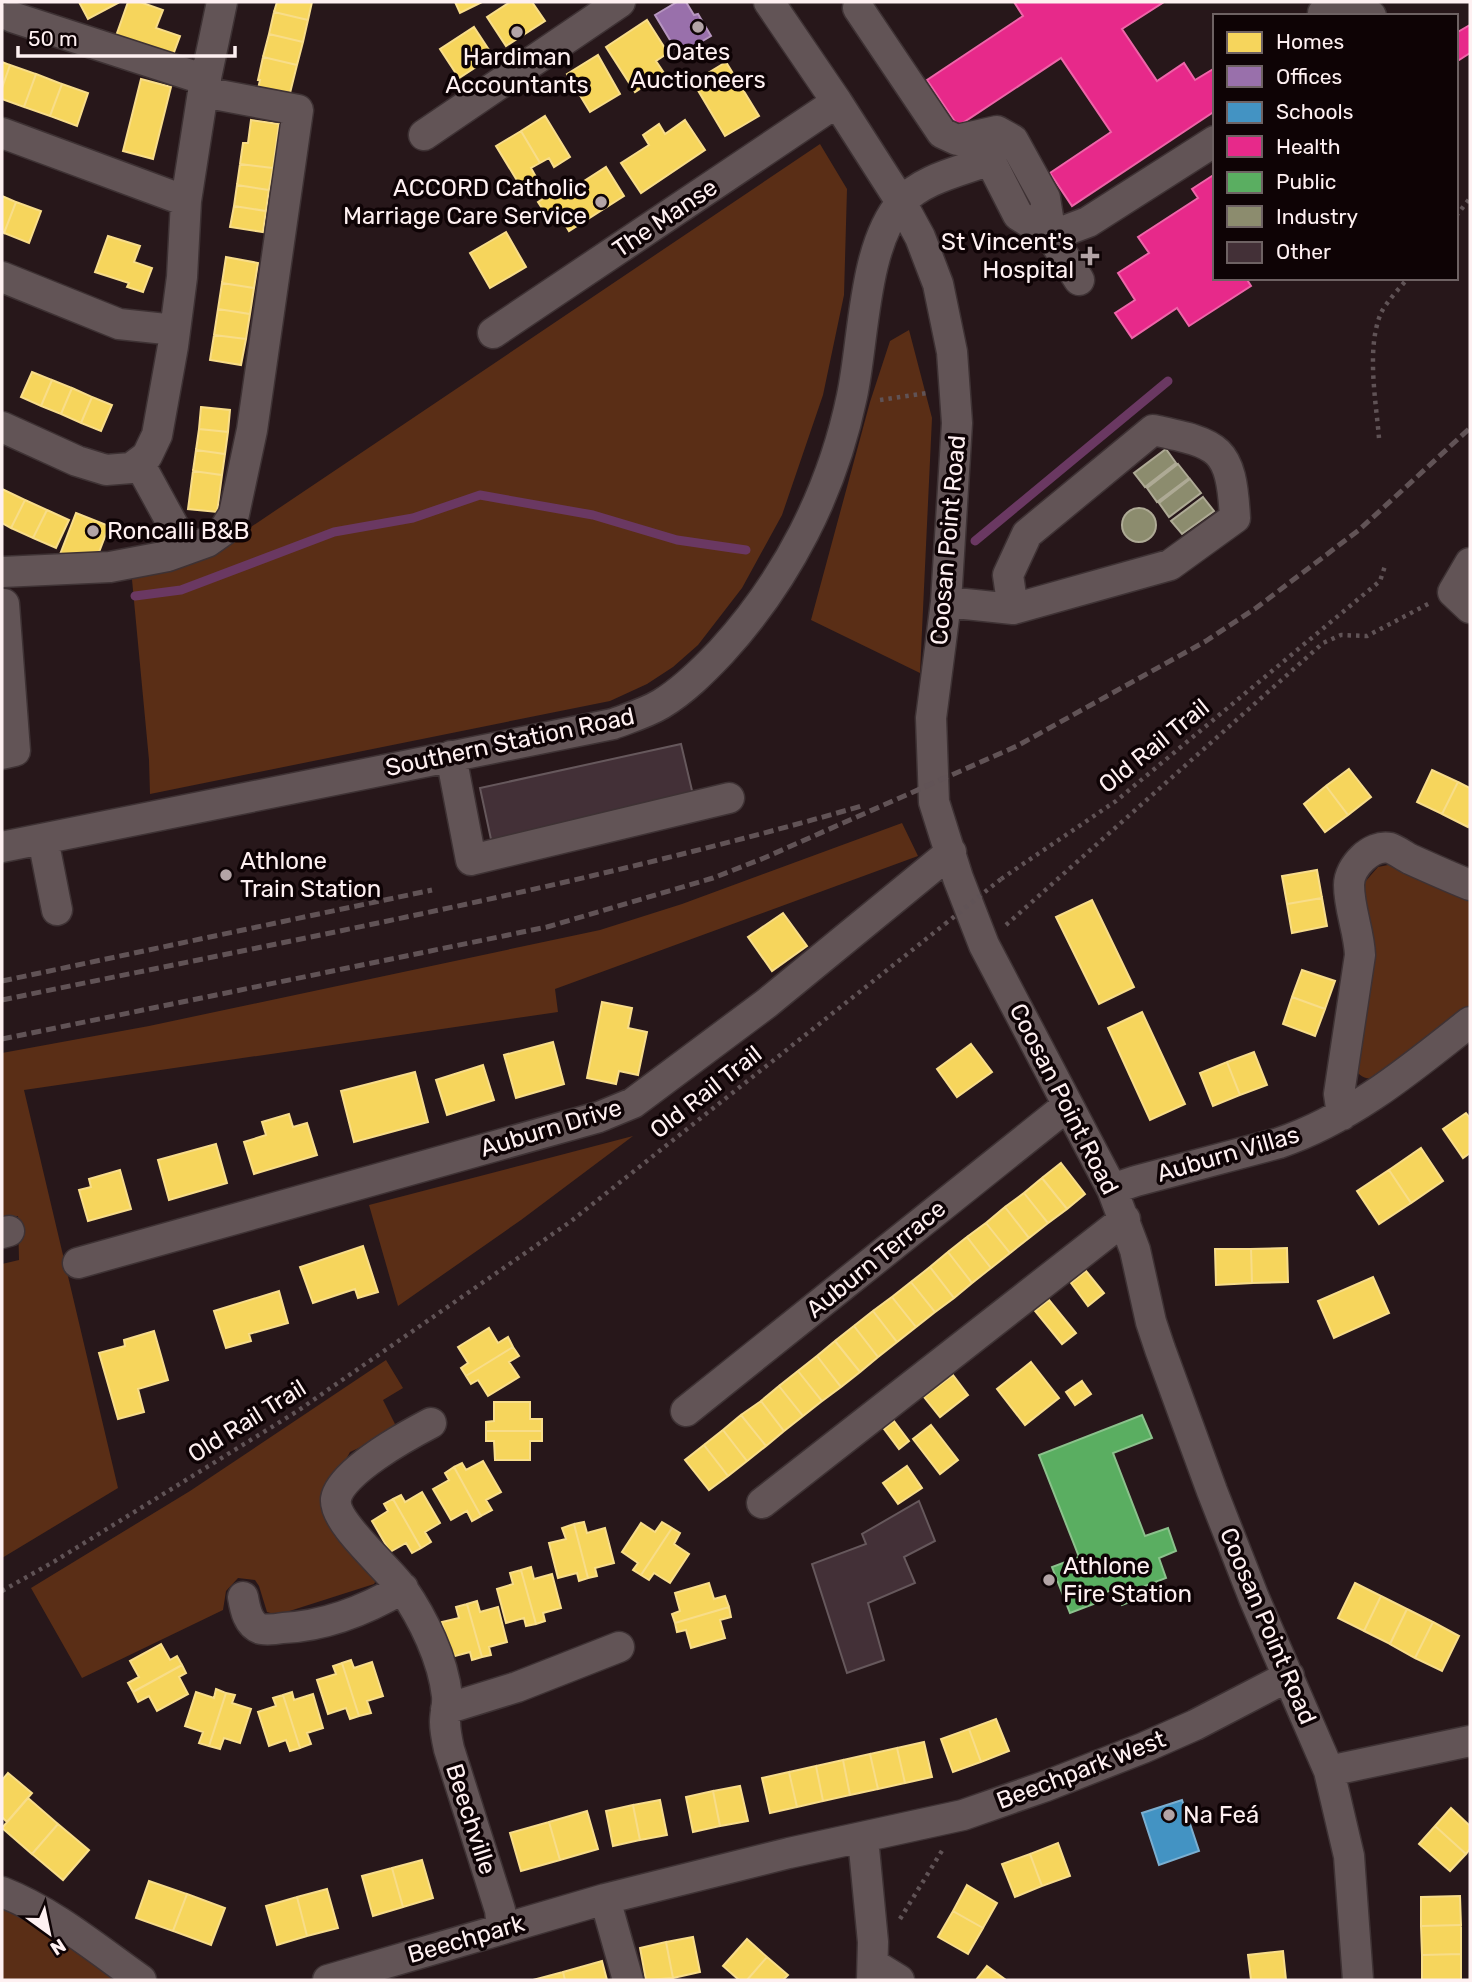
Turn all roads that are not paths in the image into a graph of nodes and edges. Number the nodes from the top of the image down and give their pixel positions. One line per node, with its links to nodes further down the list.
1 (222, 2): 8 (street)
2 (620, 2): 11 (street)
3 (769, 2): 9 (street, Coosan Point Road)
4 (858, 8): 15 (street)
5 (1323, 10): 6 (street)
6 (1367, 14)
7 (12, 17): 8 (street)
8 (205, 86): 13 (street); 22 (street)
9 (838, 102): 14 (street, Coosan Point Road); 19 (street, The Manse)
10 (2, 133): 13 (street)
11 (424, 135)
12 (1213, 142): 15 (street)
13 (187, 201): 18 (street)
14 (901, 202): 15 (street); 26 (street, Coosan Point Road); 30 (street, Southern Station Road)
15 (1051, 236): 17 (street)
16 (2, 276): 18 (street)
17 (1079, 280)
18 (175, 330): 21 (street)
19 (493, 333)
20 (2, 427): 21 (street)
21 (139, 463): 22 (street)
22 (186, 549): 24 (street)
23 (1470, 563): 25 (street)
24 (2, 572)
25 (1461, 600)
26 (946, 602): 28 (street); 34 (street, Coosan Point Road)
27 (2, 604): 29 (street)
28 (1013, 609): 28 (street)
29 (2, 754)
30 (451, 756): 31 (street); 32 (street, Southern Station Road)
31 (729, 798)
32 (43, 839): 33 (street, Southern Station Road); 36 (street)
33 (2, 847)
34 (951, 852): 38 (street, Coosan Point Road); 42 (street, Auburn Drive)
35 (1470, 885): 39 (street)
36 (57, 910)
37 (1470, 1022): 39 (street, Auburn Villas)
38 (1067, 1106): 40 (street, Coosan Point Road); 43 (street, Auburn Terrace)
39 (1342, 1115): 40 (street, Auburn Villas)
40 (1112, 1189): 41 (street, Coosan Point Road)
41 (1125, 1219): 45 (street); 49 (street, Coosan Point Road)
42 (78, 1263)
43 (685, 1411)
44 (431, 1423): 46 (street, Beechville)
45 (762, 1503)
46 (402, 1588): 47 (street); 50 (street, Beechville)
47 (243, 1597)
48 (618, 1647): 50 (street)
49 (1289, 1675): 52 (street, Coosan Point Road); 53 (street, Beechpark West)
50 (446, 1709): 56 (street, Beechville)
51 (1470, 1741): 52 (street)
52 (1329, 1771): 62 (street, Coosan Point Road)
53 (863, 1838): 55 (street, Beechpark West); 57 (street)
54 (2, 1892): 58 (street)
55 (605, 1899): 56 (street, Beechpark); 60 (street)
56 (502, 1928): 59 (street, Beechpark)
57 (873, 1972): 61 (street)
58 (142, 1980)
59 (328, 1980)
60 (628, 1980)
61 (899, 1980)
62 (1358, 1980)

